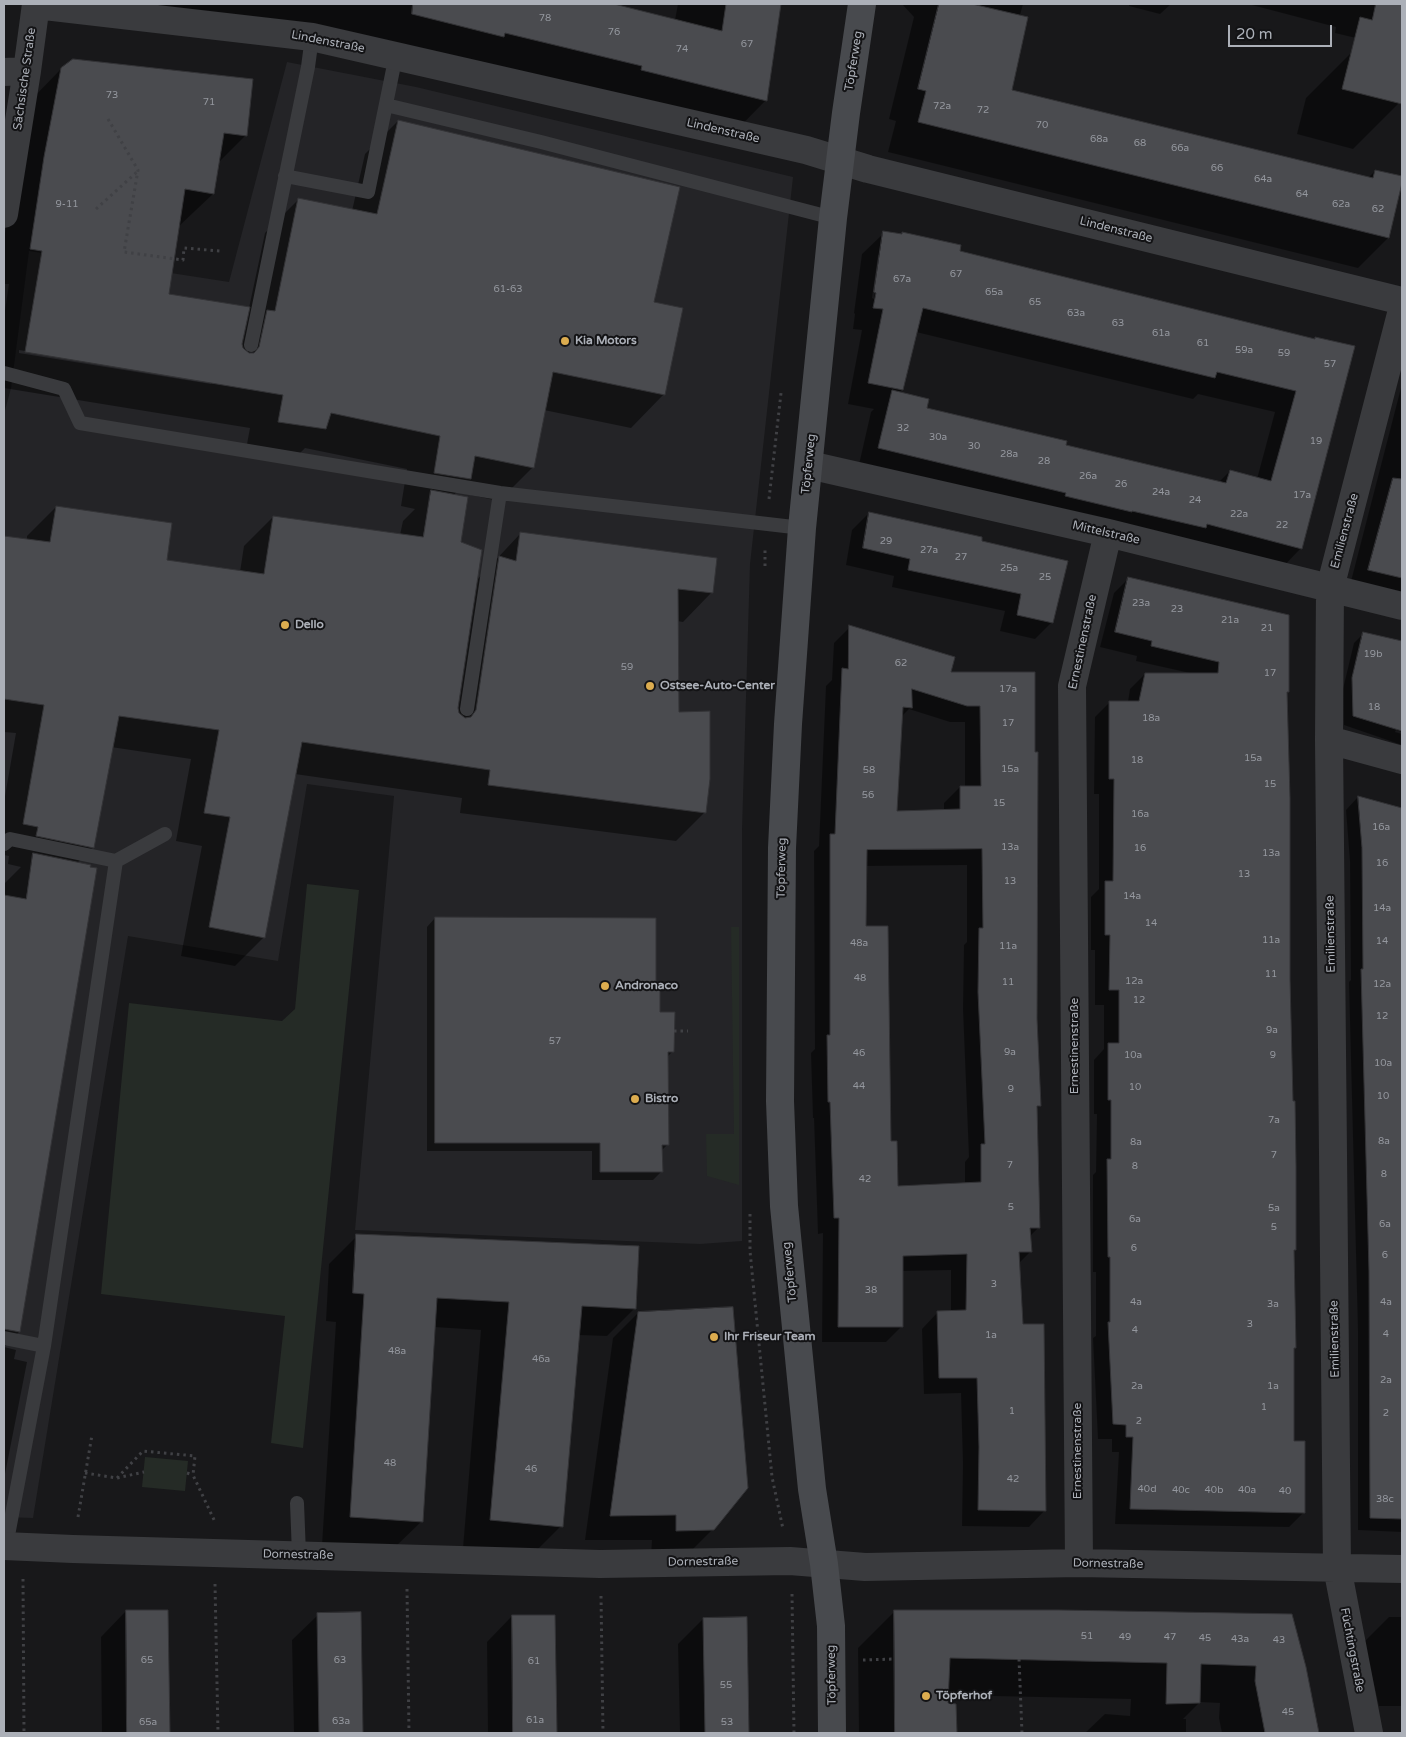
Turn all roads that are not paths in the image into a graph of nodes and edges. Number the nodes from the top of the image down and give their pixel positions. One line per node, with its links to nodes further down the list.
1 (36, 4): 3 (street, Lindenstraße); 5 (street, Sächsische Straße)
2 (862, 4): 7 (main road, Töpferweg)
3 (312, 37): 4 (street, Lindenstraße); 8 (lane)
4 (396, 55): 6 (lane); 7 (street, Lindenstraße)
5 (15, 72): 9 (street, Sächsische Straße)
6 (386, 105): 8 (lane); 10 (lane)
7 (840, 160): 10 (main road, Töpferweg); 11 (street, Lindenstraße)
8 (285, 176): 13 (lane)
9 (4, 214)
10 (833, 218): 15 (main road, Töpferweg)
11 (1402, 301)
12 (1402, 310): 19 (street, Emilienstraße)
13 (251, 345)
14 (4, 373): 16 (lane)
15 (809, 465): 17 (main road, Töpferweg); 18 (street, Mittelstraße)
16 (500, 493): 17 (lane); 21 (lane)
17 (802, 528): 33 (main road, Töpferweg)
18 (1108, 533): 19 (street, Mittelstraße); 32 (street, Ernestinenstraße)
19 (1330, 588): 20 (street, Mittelstraße); 22 (street, Emilienstraße)
20 (1402, 606)
21 (467, 709)
22 (1330, 740): 23 (street); 34 (street, Emilienstraße)
23 (1402, 760)
24 (165, 834): 26 (lane)
25 (4, 844): 26 (lane)
26 (116, 861): 28 (lane)
27 (4, 1338): 28 (lane)
28 (44, 1346): 30 (lane)
29 (297, 1504): 31 (lane)
30 (11, 1546): 31 (street, Dornestraße)
31 (299, 1554): 33 (street, Dornestraße)
32 (1079, 1563): 33 (street, Dornestraße); 34 (street, Dornestraße)
33 (824, 1564): 36 (main road, Töpferweg)
34 (1337, 1567): 35 (street, Dornestraße); 37 (street, Füchtingstraße)
35 (1402, 1569)
36 (832, 1733)
37 (1369, 1733)

